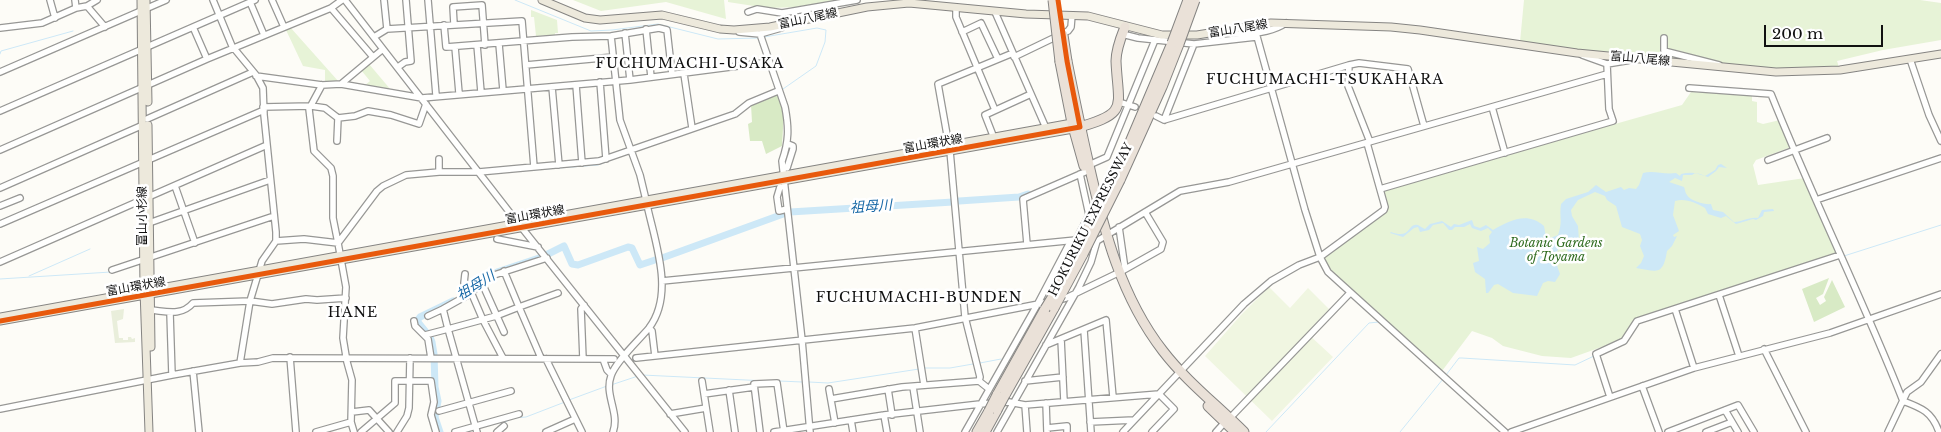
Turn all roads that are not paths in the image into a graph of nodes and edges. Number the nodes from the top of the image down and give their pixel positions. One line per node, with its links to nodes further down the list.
1 (50, 0): 29 (street)
2 (75, 0): 21 (street)
3 (97, 0): 20 (street)
4 (141, 0): 24 (main road, 富山小杉線)
5 (146, 0): 24 (main road, 富山小杉線)
6 (166, 0): 24 (street)
7 (213, 0): 27 (street)
8 (272, 0): 38 (street)
9 (344, 0): 22 (street); 52 (street)
10 (384, 0): 40 (street)
11 (406, 0): 41 (street)
12 (428, 0): 35 (street)
13 (542, 0): 42 (main road, 富山八尾線)
14 (857, 0): 25 (street)
15 (1053, 0): 74 (highway, bridge)
16 (1058, 0): 74 (highway, bridge)
17 (1188, 0): 57 (highway, HOKURIKU EXPRESSWAY, bridge)
18 (1195, 0): 57 (highway, HOKURIKU EXPRESSWAY, bridge)
19 (253, 1): 27 (street); 49 (street)
20 (87, 6): 21 (street); 36 (street)
21 (76, 8): 29 (street)
22 (331, 8): 38 (street); 68 (street)
23 (956, 8): 26 (main road, 富山八尾線); 30 (main road, 富山八尾線); 45 (street)
24 (144, 10): 36 (street); 62 (main road, 富山小杉線)
25 (748, 12)
26 (995, 12): 28 (main road, 富山八尾線); 67 (street)
27 (220, 15): 37 (street); 63 (street)
28 (1072, 15): 44 (main road, 富山八尾線); 67 (street)
29 (55, 18): 39 (street)
30 (802, 20): 42 (main road, 富山八尾線); 48 (street)
31 (484, 22): 33 (street); 33 (street); 55 (street); 60 (street)
32 (1286, 23): 46 (main road, 富山八尾線); 50 (street); 65 (main road, 富山八尾線)
33 (454, 24): 34 (street)
34 (444, 25): 35 (street); 61 (street)
35 (430, 26): 41 (street); 104 (street)
36 (105, 27): 82 (street)
37 (193, 27): 62 (street); 70 (street)
38 (284, 27): 49 (street)
39 (0, 28)
40 (387, 28): 41 (street); 52 (street)
41 (408, 28): 79 (street)
42 (720, 28): 48 (street)
43 (646, 29): 47 (street); 84 (street); 87 (street)
44 (1124, 30): 46 (main road, 富山八尾線); 54 (street); 106 (highway)
45 (962, 32): 71 (street); 80 (street)
46 (1215, 32): 50 (street)
47 (625, 33): 51 (street); 88 (street)
48 (760, 34): 75 (street)
49 (264, 35): 63 (street)
50 (1256, 35): 58 (street); 98 (street)
51 (611, 36): 55 (street); 69 (street)
52 (374, 37): 64 (street)
53 (1664, 38): 81 (street)
54 (1155, 40): 58 (street); 109 (street)
55 (525, 41): 56 (street); 77 (street)
56 (499, 44): 60 (street); 99 (street)
57 (1175, 44): 196 (highway, HOKURIKU EXPRESSWAY, bridge)
58 (1194, 44): 116 (street)
59 (477, 45): 60 (street); 61 (street); 100 (street)
60 (485, 45)
61 (455, 46): 102 (street)
62 (144, 48): 94 (main road, 富山小杉線); 113 (street)
63 (235, 48): 70 (street); 83 (street)
64 (383, 49): 68 (street); 79 (street)
65 (1577, 53): 72 (main road, 富山八尾線); 76 (street)
66 (1941, 54): 73 (main road, 富山八尾線)
67 (1014, 55): 71 (street); 103 (street)
68 (373, 57): 91 (street)
69 (613, 57): 77 (street); 89 (street)
70 (207, 59): 94 (street)
71 (998, 59): 80 (street)
72 (1638, 59): 76 (street); 81 (main road, 富山八尾線)
73 (1910, 59): 81 (main road, 富山八尾線); 125 (street)
74 (1064, 61): 118 (highway)
75 (769, 62): 85 (street); 101 (street)
76 (1607, 64): 86 (street)
77 (526, 65): 96 (street)
78 (1349, 65): 98 (street); 119 (street); 126 (street)
79 (398, 68): 105 (street)
80 (977, 68): 112 (street); 128 (street)
81 (1724, 68)
82 (0, 72)
83 (255, 74): 93 (street); 111 (street); 117 (street)
84 (672, 74): 85 (street); 87 (street)
85 (684, 74): 120 (street)
86 (1607, 74): 110 (street); 132 (street)
87 (651, 77): 88 (street)
88 (630, 80): 89 (street)
89 (615, 81): 90 (street); 130 (street)
90 (600, 82): 92 (street); 135 (street)
91 (341, 84): 93 (street); 105 (street)
92 (576, 84): 95 (street); 138 (street)
93 (322, 85): 108 (street)
94 (145, 87): 117 (main road, 富山小杉線); 129 (street)
95 (552, 87): 96 (street); 140 (street)
96 (528, 88): 99 (street); 141 (street)
97 (1689, 88): 131 (street)
98 (1271, 89): 116 (street); 139 (street)
99 (503, 90): 100 (street)
100 (480, 92): 102 (street)
101 (779, 92): 120 (street); 145 (street)
102 (458, 93): 104 (street)
103 (1031, 94): 112 (street); 121 (street)
104 (436, 95): 105 (street)
105 (422, 98): 107 (street)
106 (1119, 102): 109 (street); 118 (highway)
107 (426, 104): 115 (street); 144 (street)
108 (311, 106): 111 (street); 115 (street); 167 (street)
109 (1132, 106): 142 (street)
110 (1492, 107): 119 (street); 132 (street)
111 (264, 108): 127 (street); 137 (street)
112 (995, 110): 122 (street)
113 (0, 111)
114 (1156, 116): 116 (street)
115 (338, 118): 124 (street)
116 (1164, 120)
117 (145, 122): 137 (main road, 富山小杉線); 148 (street)
118 (1078, 125): 121 (main road, 富山環状線); 128 (main road, 富山環状線); 142 (highway)
119 (1424, 126): 126 (street)
120 (692, 128): 130 (street)
121 (1046, 128): 122 (main road, 富山環状線)
122 (994, 138): 128 (main road, 富山環状線)
123 (1827, 138): 131 (street)
124 (337, 141)
125 (1941, 141)
126 (1368, 143): 139 (street); 149 (street)
127 (267, 145): 146 (street); 147 (street)
128 (949, 148): 145 (main road, 富山環状線); 170 (street)
129 (0, 150)
130 (631, 150): 135 (street); 153 (street)
131 (1794, 150): 136 (street); 152 (street)
132 (1505, 153): 149 (street)
133 (1941, 158): 152 (street)
134 (439, 159): 143 (street)
135 (606, 159): 138 (street)
136 (1768, 160)
137 (146, 161): 151 (main road, 富山小杉線); 159 (street)
138 (582, 163): 140 (street)
139 (1292, 163): 156 (street); 172 (street)
140 (558, 165): 141 (street)
141 (534, 167): 144 (street)
142 (1085, 170): 162 (highway); 165 (street); 168 (street)
143 (439, 172): 144 (street); 167 (street)
144 (480, 172): 160 (street)
145 (784, 178): 153 (main road, 富山環状線); 177 (street)
146 (270, 180): 155 (street); 157 (street)
147 (175, 186): 151 (street); 155 (street)
148 (0, 188)
149 (1380, 188): 172 (street)
150 (20, 198): 154 (street)
151 (146, 199): 158 (main road, 富山小杉線); 175 (main road, 富山小杉線); 176 (street)
152 (1816, 200): 171 (street)
153 (647, 203): 160 (main road, 富山環状線); 183 (street)
154 (0, 206)
155 (184, 211): 158 (street); 166 (street)
156 (1145, 212): 161 (street); 180 (street)
157 (274, 216): 164 (street); 166 (street)
158 (149, 223): 175 (main road, 富山小杉線)
159 (0, 224)
160 (521, 226): 169 (street); 173 (main road, 富山環状線)
161 (1119, 227): 162 (street); 180 (street)
162 (1105, 236): 180 (highway); 191 (street)
163 (498, 239): 169 (street)
164 (276, 240): 167 (street); 181 (street)
165 (1076, 240): 168 (street); 196 (street)
166 (195, 243): 175 (street)
167 (338, 243): 173 (street)
168 (1027, 244): 170 (street)
169 (538, 247): 174 (street)
170 (960, 252): 177 (street); 204 (street)
171 (1840, 255): 190 (street); 205 (street)
172 (1320, 257): 188 (street); 237 (street)
173 (341, 258): 181 (main road, 富山環状線); 192 (street)
174 (547, 258): 179 (street); 194 (street)
175 (146, 260): 178 (street); 185 (main road, 富山小杉線)
176 (0, 262)
177 (794, 268): 183 (street); 216 (street)
178 (112, 270)
179 (504, 272): 184 (street); 195 (street)
180 (1120, 272): 191 (street); 237 (highway)
181 (258, 273): 185 (main road, 富山環状線); 193 (street)
182 (464, 274): 186 (street)
183 (662, 281): 209 (street)
184 (482, 282): 186 (street); 203 (street)
185 (147, 292): 199 (main road, 富山小杉線); 201 (main road, 富山環状線); 208 (main road, 富山環状線); 241 (main road, 富山小杉線)
186 (471, 292): 197 (street); 206 (street)
187 (558, 293): 195 (street)
188 (1350, 293): 283 (street); 329 (street)
189 (1941, 294): 205 (street)
190 (1719, 295): 198 (street); 221 (street)
191 (1072, 296): 196 (street); 217 (street)
192 (346, 298): 193 (street); 224 (street)
193 (250, 301): 200 (street); 234 (street)
194 (584, 305): 223 (street); 232 (street)
195 (520, 307): 203 (street); 229 (street)
196 (1046, 307): 204 (street); 252 (street); 270 (highway, HOKURIKU EXPRESSWAY, bridge)
197 (443, 309): 202 (street); 211 (street)
198 (1675, 309): 235 (street); 258 (street)
199 (150, 310): 200 (street); 241 (main road, 富山小杉線)
200 (170, 313): 239 (street)
201 (0, 316)
202 (428, 316)
203 (496, 316): 206 (street); 213 (street)
204 (966, 319): 210 (street); 244 (street)
205 (1869, 319): 218 (street); 262 (street)
206 (483, 320): 211 (street); 228 (street)
207 (414, 321): 214 (street)
208 (0, 322)
209 (649, 328): 220 (street); 223 (street)
210 (915, 328): 216 (street); 246 (street)
211 (448, 329): 214 (street); 227 (street)
212 (1084, 330): 215 (street); 257 (street); 260 (street)
213 (504, 332)
214 (426, 335): 226 (street)
215 (1061, 339): 217 (street); 240 (street)
216 (802, 340): 220 (street); 290 (street)
217 (1046, 344): 245 (street)
218 (1764, 349): 221 (street); 335 (street)
219 (1941, 354): 262 (street)
220 (655, 356): 231 (street)
221 (1739, 356): 235 (street)
222 (290, 357): 224 (street); 234 (street); 298 (street)
223 (624, 357): 238 (street); 276 (street)
224 (346, 358): 225 (street); 273 (street)
225 (410, 358): 226 (street); 242 (street)
226 (431, 358): 227 (street)
227 (456, 358): 228 (street); 263 (street)
228 (503, 358): 229 (street)
229 (544, 358): 232 (street); 280 (street)
230 (614, 358): 233 (street)
231 (636, 358)
232 (583, 359): 233 (street)
233 (603, 359): 238 (street)
234 (240, 363): 236 (street)
235 (1694, 368): 247 (street)
236 (193, 371): 239 (street); 297 (street)
237 (1179, 373): 256 (street); 283 (highway)
238 (611, 374): 308 (street)
239 (172, 375): 241 (street)
240 (1063, 377): 245 (street); 261 (street)
241 (149, 380): 269 (street); 295 (main road, 富山小杉線); 296 (main road, 富山小杉線)
242 (410, 380): 279 (street); 292 (street); 303 (street)
243 (702, 380): 255 (street)
244 (979, 381): 246 (street); 252 (street)
245 (1025, 381): 264 (street)
246 (924, 385): 249 (street)
247 (1642, 386): 258 (street); 331 (street)
248 (754, 387): 253 (street); 293 (street); 312 (street)
249 (913, 387): 251 (street); 274 (street)
250 (829, 389): 259 (street)
251 (888, 389): 259 (street); 277 (street)
252 (989, 389): 266 (street)
253 (729, 390): 255 (street); 311 (street)
254 (511, 391): 263 (street)
255 (704, 394): 268 (street)
256 (1159, 394): 257 (street); 282 (street); 325 (street)
257 (1112, 397): 260 (street)
258 (1610, 397): 330 (street)
259 (831, 399): 287 (street)
260 (1088, 399): 261 (street); 285 (street)
261 (1064, 401): 265 (street)
262 (1903, 401): 336 (street); 337 (street)
263 (469, 403): 272 (street); 289 (street)
264 (1012, 403): 266 (street); 267 (street); 320 (street)
265 (1046, 403): 267 (street); 291 (street)
266 (980, 404): 274 (street); 317 (street)
267 (1025, 405): 321 (street)
268 (706, 408): 276 (street); 310 (street)
269 (0, 409)
270 (993, 410): 318 (highway, HOKURIKU EXPRESSWAY); 319 (highway, HOKURIKU EXPRESSWAY)
271 (1725, 410): 286 (street); 332 (street); 334 (street)
272 (439, 411)
273 (352, 412): 279 (street); 284 (street)
274 (917, 412): 277 (street); 316 (street)
275 (519, 414): 289 (street)
276 (670, 414): 309 (street)
277 (892, 415): 278 (street)
278 (884, 416): 281 (street); 315 (street)
279 (377, 418): 301 (street); 302 (street)
280 (575, 418): 306 (street); 307 (street)
281 (851, 420): 287 (street); 314 (street)
282 (1134, 420): 285 (street); 324 (street)
283 (1227, 420): 326 (street); 327 (highway); 328 (highway)
284 (351, 422): 299 (street); 300 (street)
285 (1090, 422): 323 (street)
286 (1732, 422): 294 (street); 333 (street)
287 (835, 423): 290 (street)
288 (504, 426): 305 (street)
289 (475, 430): 304 (street)
290 (809, 430): 293 (street)
291 (1047, 430): 322 (street)
292 (435, 431)
293 (784, 431): 313 (street)
294 (1709, 431)
295 (149, 432)
296 (154, 432)
297 (199, 432)
298 (296, 432)
299 (316, 432)
300 (354, 432)
301 (361, 432)
302 (389, 432)
303 (397, 432)
304 (455, 432)
305 (497, 432)
306 (546, 432)
307 (582, 432)
308 (614, 432)
309 (685, 432)
310 (710, 432)
311 (735, 432)
312 (760, 432)
313 (774, 432)
314 (853, 432)
315 (887, 432)
316 (920, 432)
317 (965, 432)
318 (977, 432)
319 (985, 432)
320 (997, 432)
321 (1027, 432)
322 (1067, 432)
323 (1091, 432)
324 (1123, 432)
325 (1152, 432)
326 (1216, 432)
327 (1235, 432)
328 (1244, 432)
329 (1505, 432)
330 (1511, 432)
331 (1659, 432)
332 (1668, 432)
333 (1738, 432)
334 (1754, 432)
335 (1806, 432)
336 (1888, 432)
337 (1939, 432)

